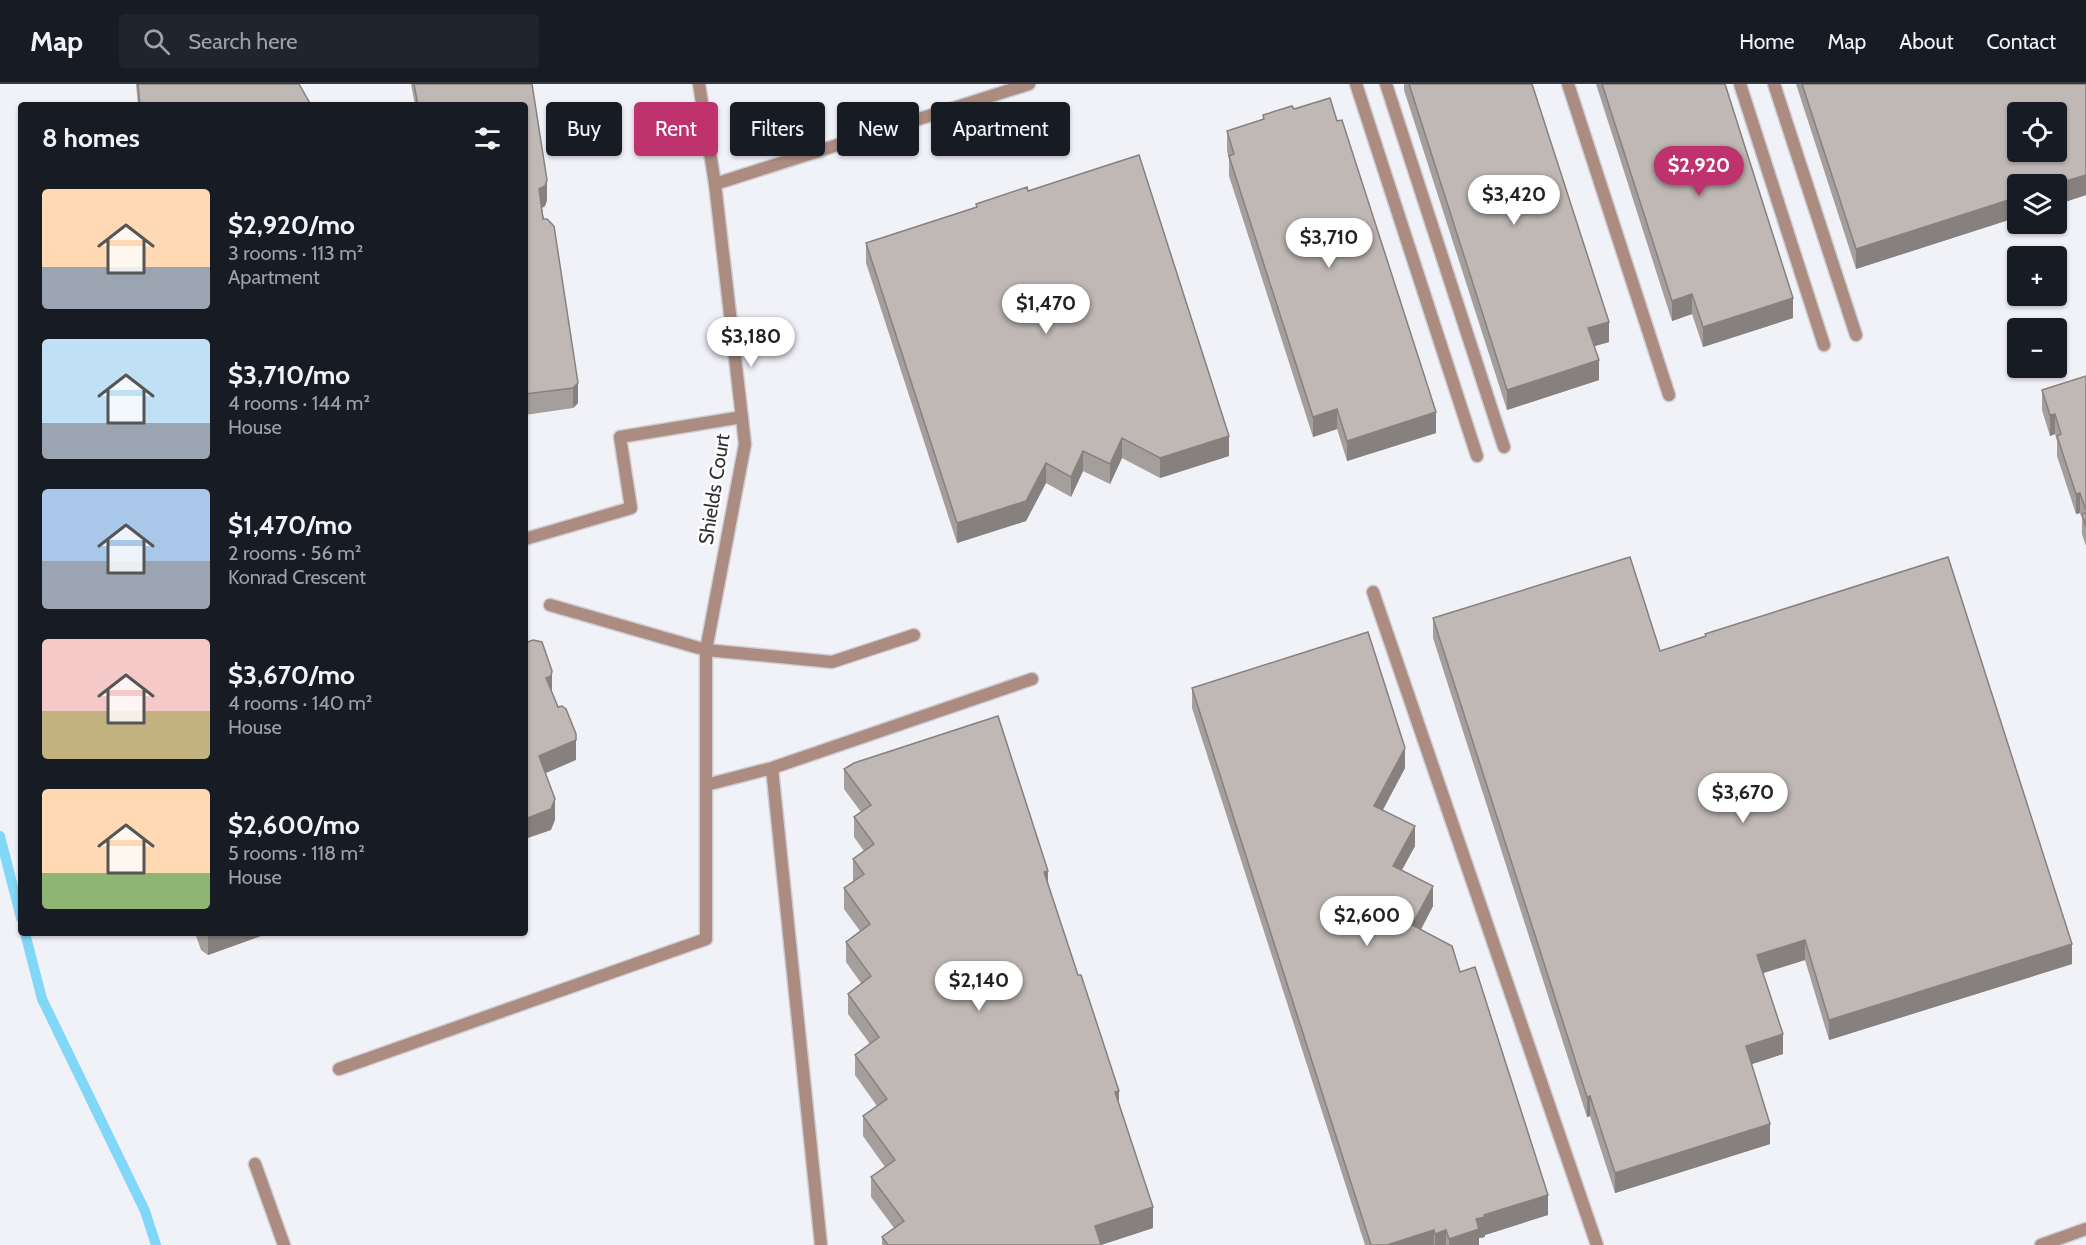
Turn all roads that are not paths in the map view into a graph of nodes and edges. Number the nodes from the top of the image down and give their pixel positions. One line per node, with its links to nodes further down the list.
1 (699, 84): 8 (street, Shields Court)
2 (1029, 84): 8 (street)
3 (1356, 84): 14 (street)
4 (1386, 84): 13 (street)
5 (1568, 84): 11 (street)
6 (1740, 84): 10 (street)
7 (1774, 84): 9 (street)
8 (715, 184): 12 (street, Shields Court)
9 (1856, 334)
10 (1824, 345)
11 (1669, 394)
12 (742, 417): 15 (street); 19 (street, Shields Court)
13 (1504, 447)
14 (1477, 456)
15 (528, 538)
16 (1374, 592): 28 (street)
17 (550, 605): 19 (street)
18 (914, 635): 19 (street)
19 (706, 650): 22 (street, Shields Court)
20 (1032, 680): 21 (street)
21 (772, 768): 22 (street); 27 (street)
22 (706, 785): 23 (street, Shields Court)
23 (339, 1069)
24 (255, 1164): 26 (street)
25 (2086, 1229): 29 (street)
26 (284, 1245)
27 (821, 1245)
28 (1597, 1245)
29 (2041, 1245)

